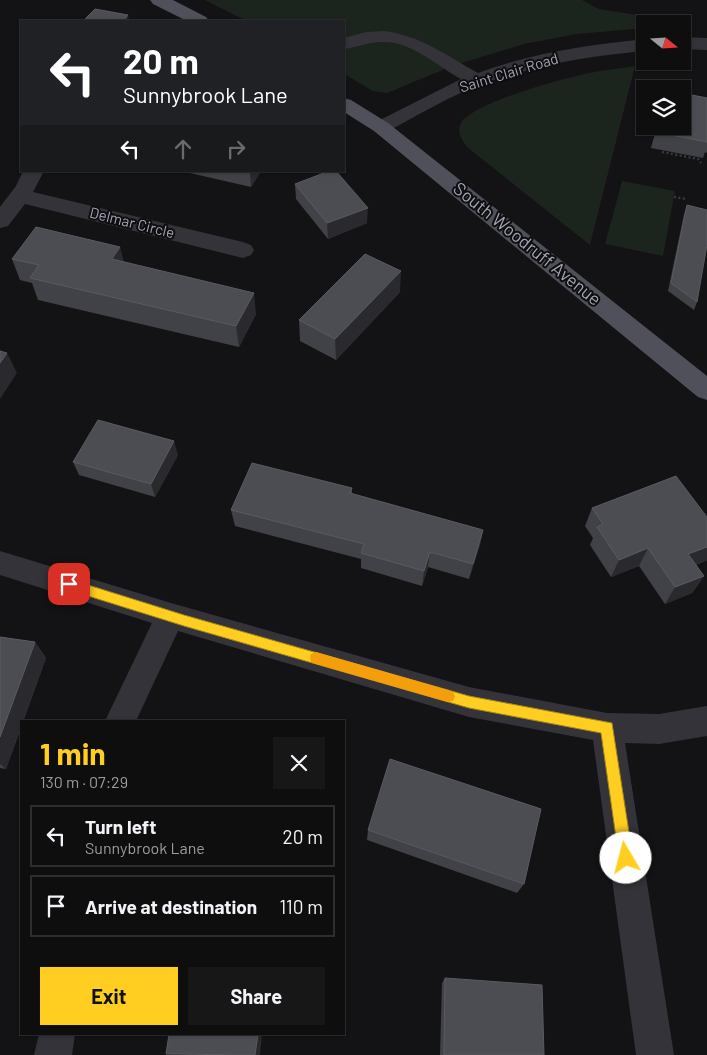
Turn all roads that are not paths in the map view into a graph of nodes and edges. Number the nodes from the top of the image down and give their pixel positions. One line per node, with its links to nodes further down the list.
1 (159, 0): 2 (main road)
2 (198, 20)
3 (691, 43): 5 (street)
4 (345, 44): 7 (street)
5 (707, 44)
6 (636, 47): 7 (street, Saint Clair Road)
7 (477, 80): 9 (street, Saint Clair Road)
8 (345, 105): 9 (main road, South Woodruff Avenue)
9 (381, 127): 14 (main road, South Woodruff Avenue)
10 (34, 172): 11 (street)
11 (20, 196): 12 (street); 13 (street, Delmar Circle)
12 (0, 221)
13 (243, 250)
14 (707, 390)
15 (0, 563): 16 (street)
16 (171, 616): 17 (street); 19 (street)
17 (120, 720)
18 (707, 721): 19 (street)
19 (607, 728): 22 (street)
20 (57, 1035): 21 (street)
21 (53, 1055)
22 (655, 1055)

